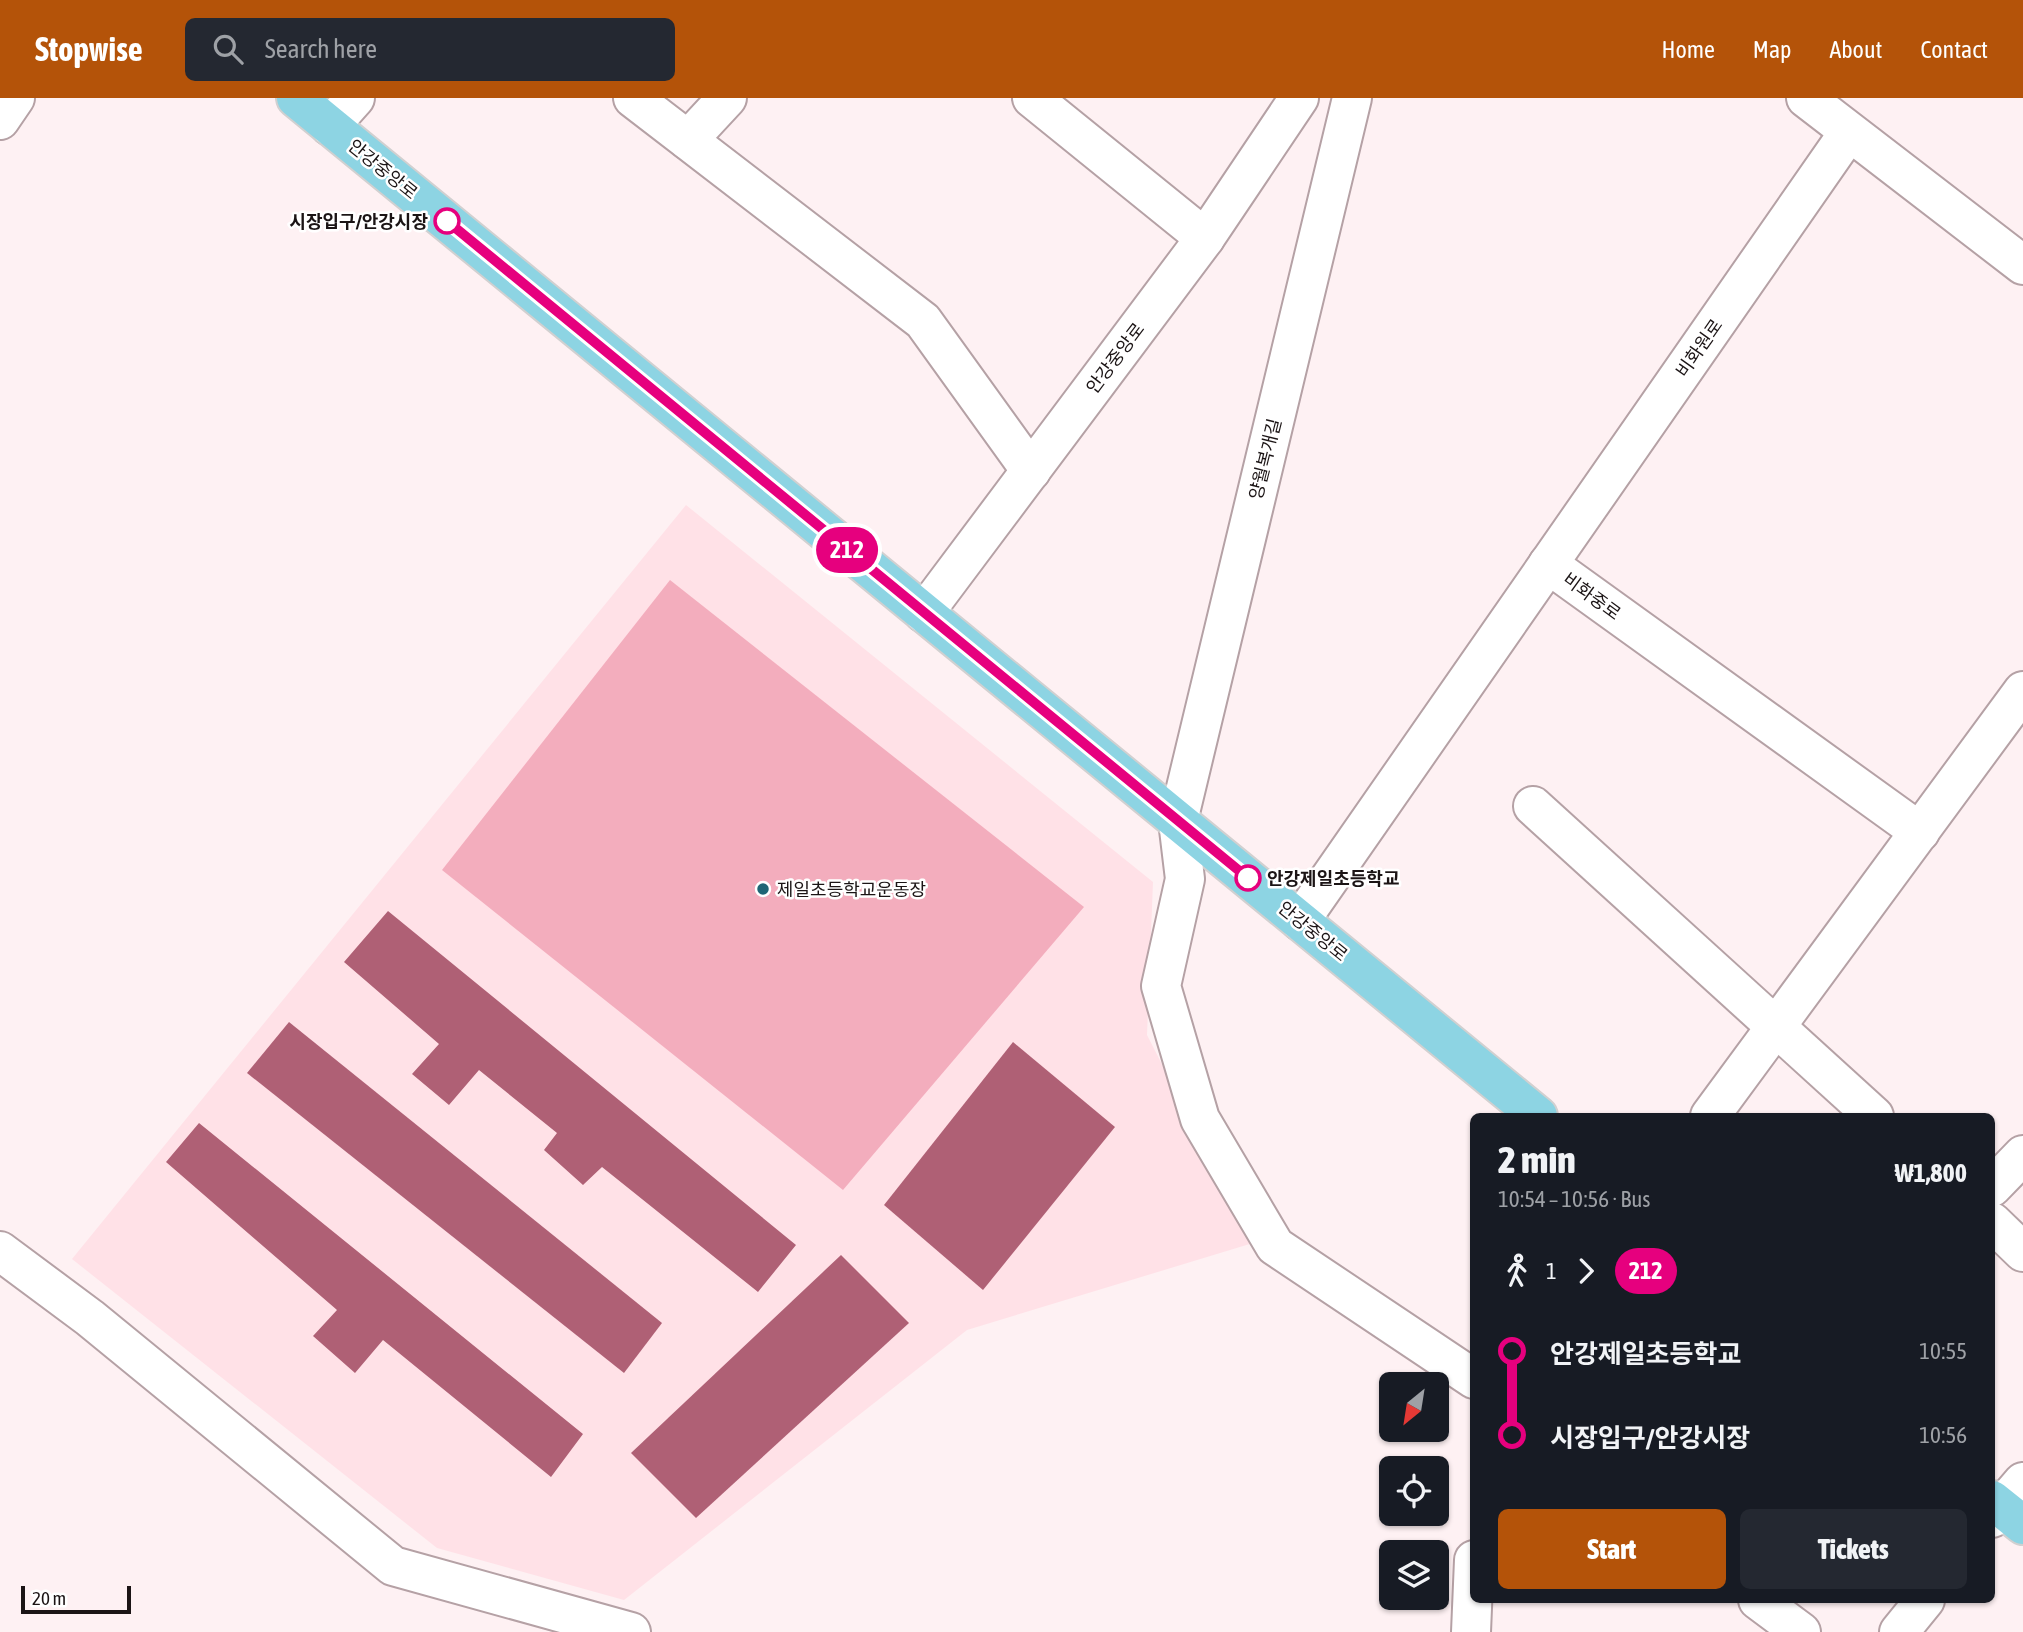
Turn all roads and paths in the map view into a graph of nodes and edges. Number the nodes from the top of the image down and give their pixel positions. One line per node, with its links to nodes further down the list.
1 (15, 98): 10 (street)
2 (296, 98): 11 (main road, 안강중앙로)
3 (355, 98): 11 (street)
4 (633, 98): 13 (street)
5 (727, 98): 13 (street)
6 (1031, 98): 14 (street)
7 (1299, 98): 14 (street, 안강중앙로)
8 (1352, 98): 21 (street, 양월복개길)
9 (1806, 98): 12 (street)
10 (0, 120)
11 (330, 126): 18 (main road, 안강중앙로)
12 (1849, 131): 15 (street); 17 (street, 비화원로)
13 (688, 140): 16 (street)
14 (1205, 238): 16 (street, 안강중앙로)
15 (2023, 265)
16 (1031, 471): 18 (street, 안강중앙로)
17 (1548, 564): 22 (street, 비화중로); 23 (street, 비화중로)
18 (925, 613): 21 (main road, 안강중앙로)
19 (2023, 691): 22 (street)
20 (1534, 806): 24 (street)
21 (1178, 821): 23 (main road, 안강중앙로); 33 (street)
22 (1920, 832): 24 (street)
23 (1300, 921): 25 (main road, 안강중앙로)
24 (1775, 1028): 26 (street); 27 (street)
25 (1534, 1113)
26 (1712, 1113)
27 (1871, 1113)
28 (2023, 1155): 29 (street)
29 (1995, 1184)
30 (1995, 1225): 32 (street)
31 (0, 1251): 37 (street)
32 (2023, 1252)
33 (1470, 1376)
34 (1472, 1603): 38 (street)
35 (1762, 1603): 39 (street)
36 (1923, 1603): 40 (street)
37 (631, 1632)
38 (1471, 1632)
39 (1801, 1632)
40 (1899, 1632)

